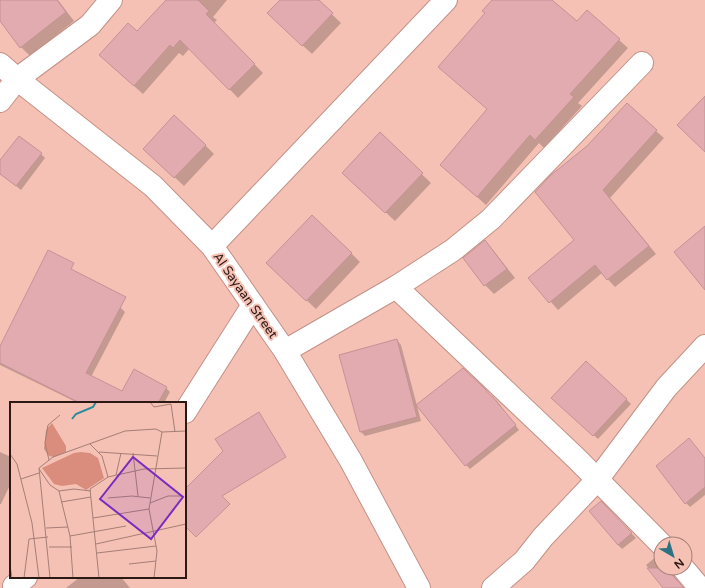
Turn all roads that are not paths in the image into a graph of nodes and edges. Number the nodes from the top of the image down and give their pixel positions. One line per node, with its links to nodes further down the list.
1 (111, 0): 5 (street)
2 (446, 0): 7 (street)
3 (642, 63): 8 (street)
4 (0, 64): 5 (street, Al Sayaan Street)
5 (17, 79): 6 (street); 7 (street, Al Sayaan Street)
6 (0, 101)
7 (212, 246): 9 (street, Al Sayaan Street)
8 (396, 287): 11 (street); 13 (street)
9 (253, 305): 11 (street, Al Sayaan Street); 12 (street)
10 (705, 346): 13 (street)
11 (285, 351): 16 (street, Al Sayaan Street)
12 (186, 410)
13 (598, 480): 14 (street); 17 (street)
14 (654, 536)
15 (690, 576): 18 (street)
16 (419, 588)
17 (493, 588)
18 (700, 588)

